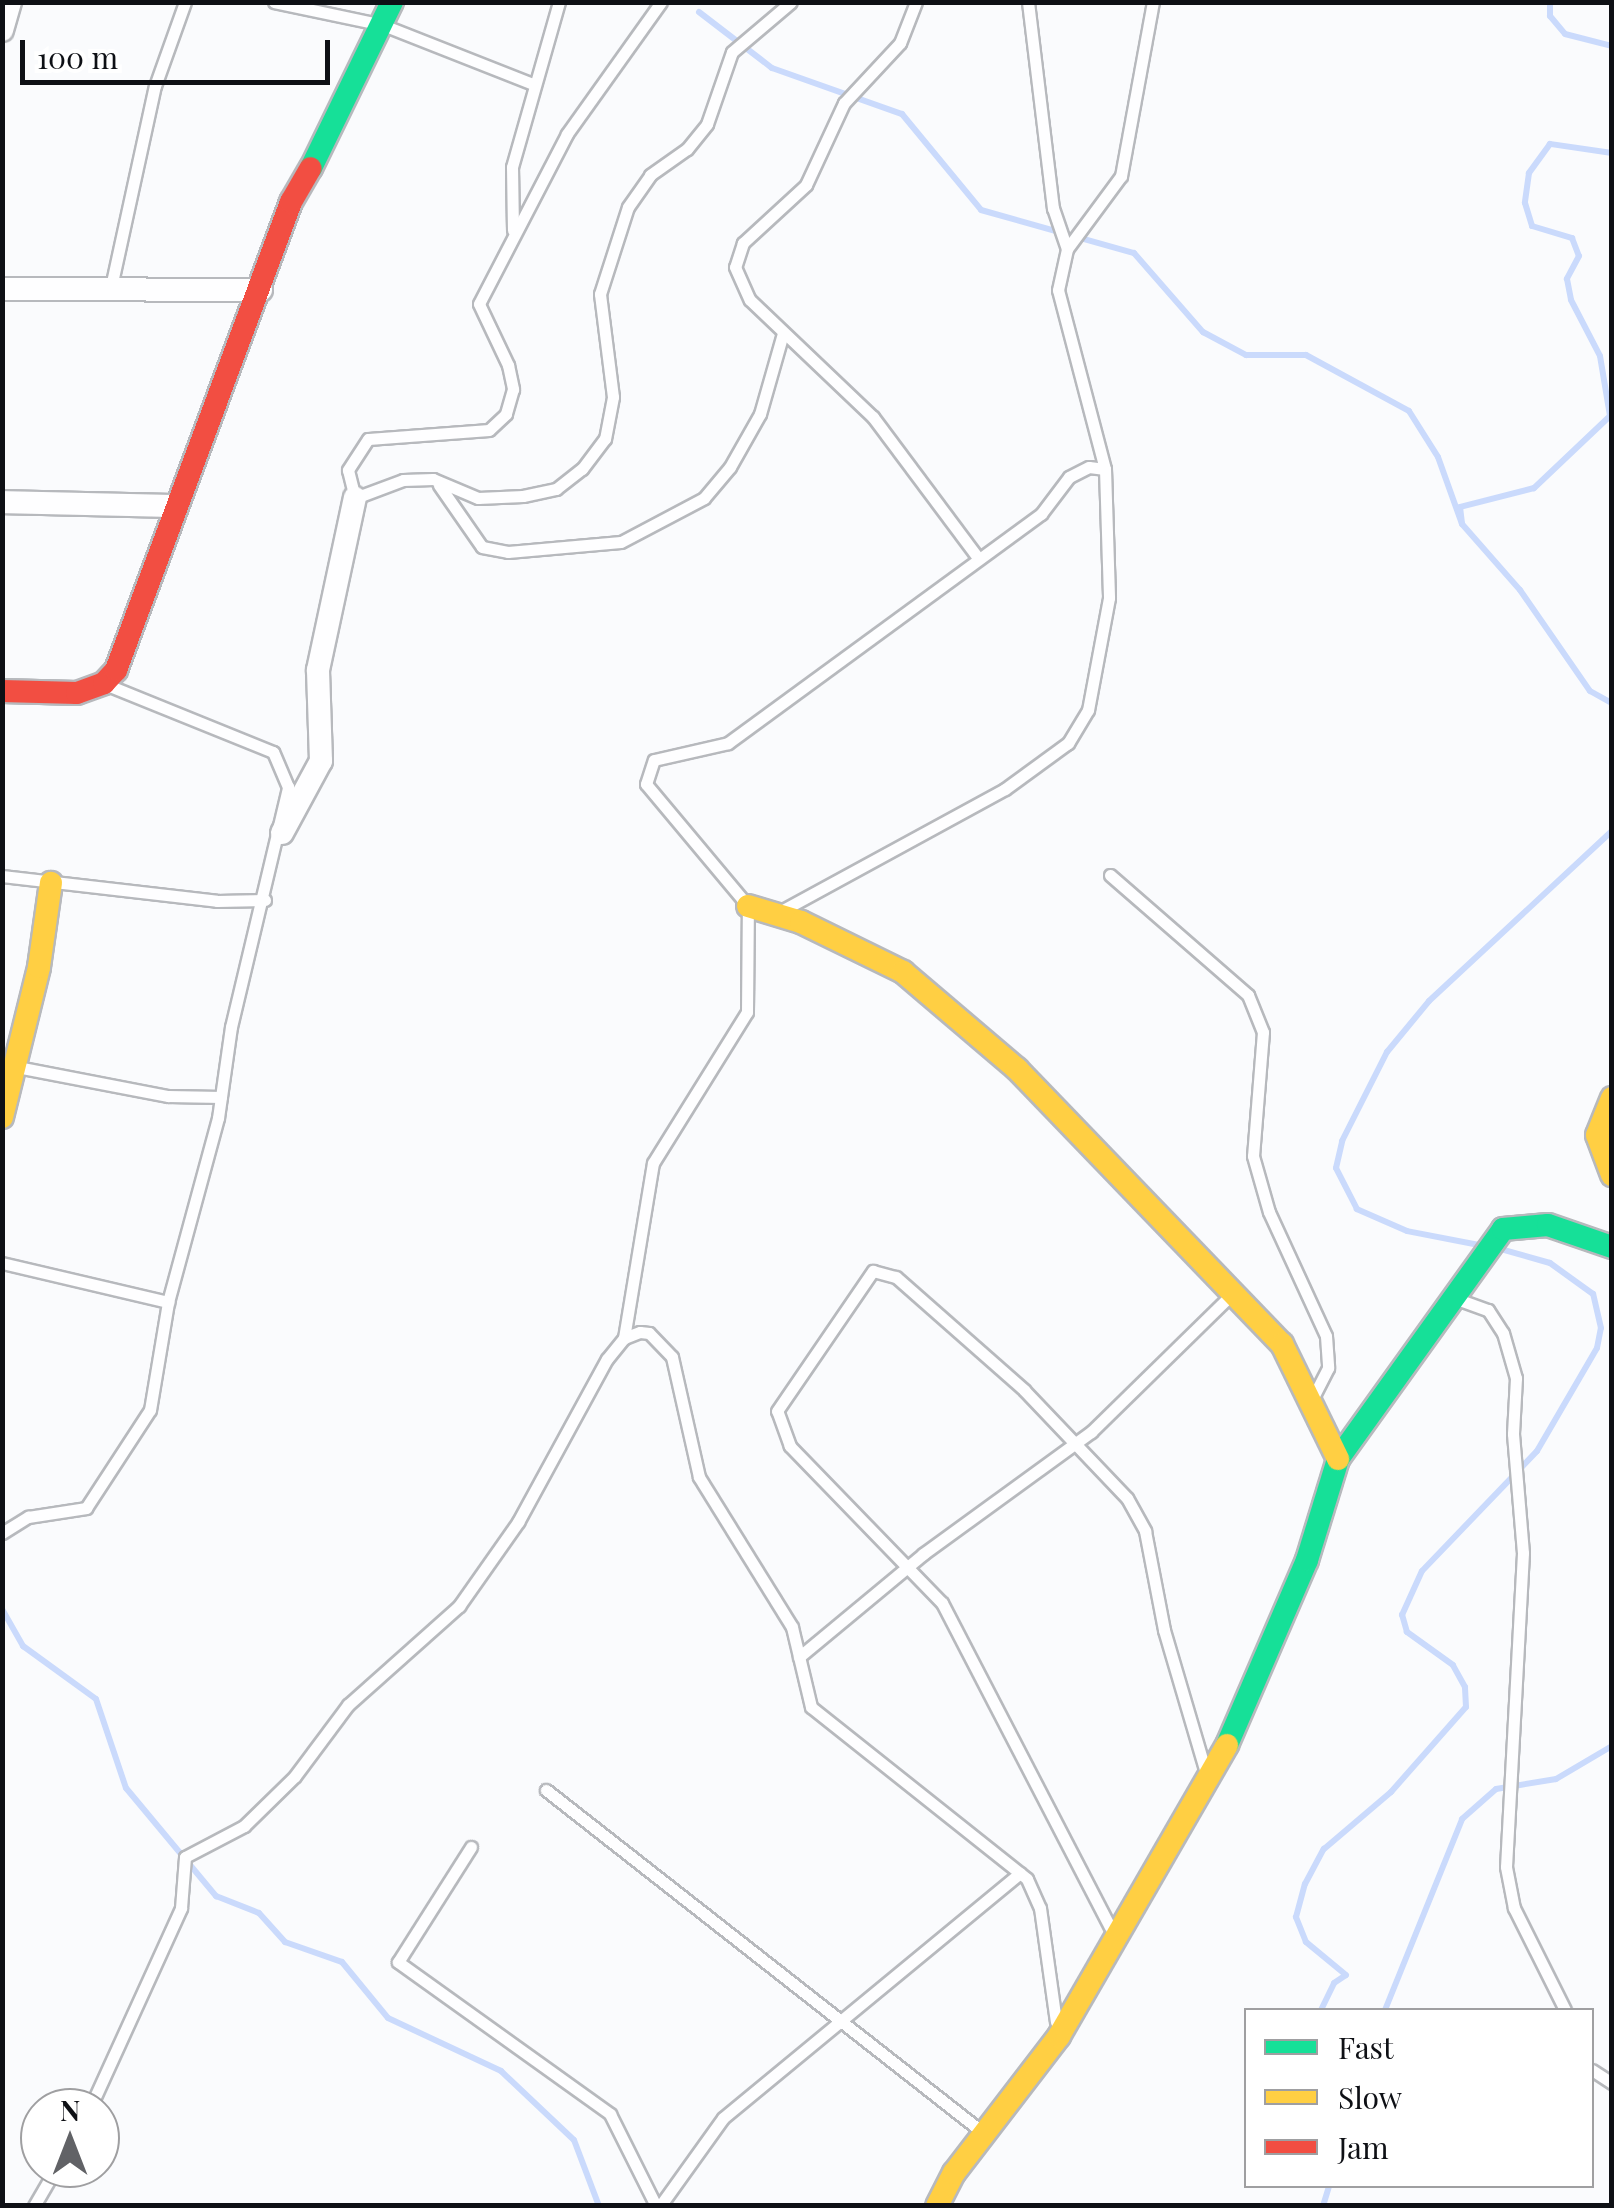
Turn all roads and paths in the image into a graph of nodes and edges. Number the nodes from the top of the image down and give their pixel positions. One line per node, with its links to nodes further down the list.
1 (10, 2): 12 (street)
2 (185, 2): 16 (lane)
3 (274, 2): 11 (lane)
4 (392, 2): 11 (street)
5 (559, 2): 13 (lane)
6 (661, 2): 14 (lane)
7 (791, 2): 21 (lane)
8 (916, 2): 19 (lane)
9 (1028, 2): 15 (lane)
10 (1153, 2): 15 (lane)
11 (383, 25): 13 (lane); 18 (street)
12 (2, 30)
13 (532, 84): 14 (lane)
14 (513, 230): 22 (lane)
15 (1068, 248): 20 (lane)
16 (111, 287): 17 (street); 18 (street)
17 (2, 289)
18 (261, 290): 24 (street)
19 (783, 333): 21 (lane); 25 (lane)
20 (1105, 469): 25 (lane); 34 (lane)
21 (433, 479): 22 (lane)
22 (355, 498): 28 (street)
23 (2, 502): 24 (street)
24 (173, 506): 26 (street)
25 (978, 558): 33 (lane)
26 (104, 684): 27 (street); 28 (lane)
27 (2, 691)
28 (282, 833): 32 (lane)
29 (1110, 874): 46 (lane)
30 (2, 876): 31 (lane)
31 (51, 883): 32 (lane); 35 (street)
32 (265, 900): 36 (lane)
33 (748, 906): 34 (street); 45 (lane)
34 (776, 913): 42 (street)
35 (9, 1066): 36 (lane); 38 (street)
36 (221, 1097): 44 (lane)
37 (1612, 1098): 39 (street)
38 (2, 1117)
39 (1612, 1175)
40 (1612, 1247): 43 (street)
41 (2, 1262): 44 (lane)
42 (1234, 1292): 46 (street); 47 (lane)
43 (1453, 1298): 48 (street); 57 (lane)
44 (168, 1302): 49 (lane)
45 (624, 1338): 51 (lane); 60 (lane)
46 (1311, 1402): 48 (street)
47 (1075, 1444): 50 (lane); 50 (lane); 52 (lane)
48 (1338, 1460): 52 (street)
49 (2, 1533)
50 (908, 1566): 51 (lane); 56 (lane)
51 (799, 1657): 55 (lane)
52 (1209, 1781): 56 (street)
53 (546, 1790): 58 (lane)
54 (471, 1847): 62 (lane)
55 (1020, 1873): 58 (lane); 59 (lane)
56 (1114, 1935): 59 (street)
57 (1564, 2008)
58 (841, 2020): 61 (lane); 62 (lane)
59 (1058, 2036): 61 (street)
60 (99, 2088)
61 (984, 2134): 63 (street)
62 (658, 2206)
63 (937, 2206)

